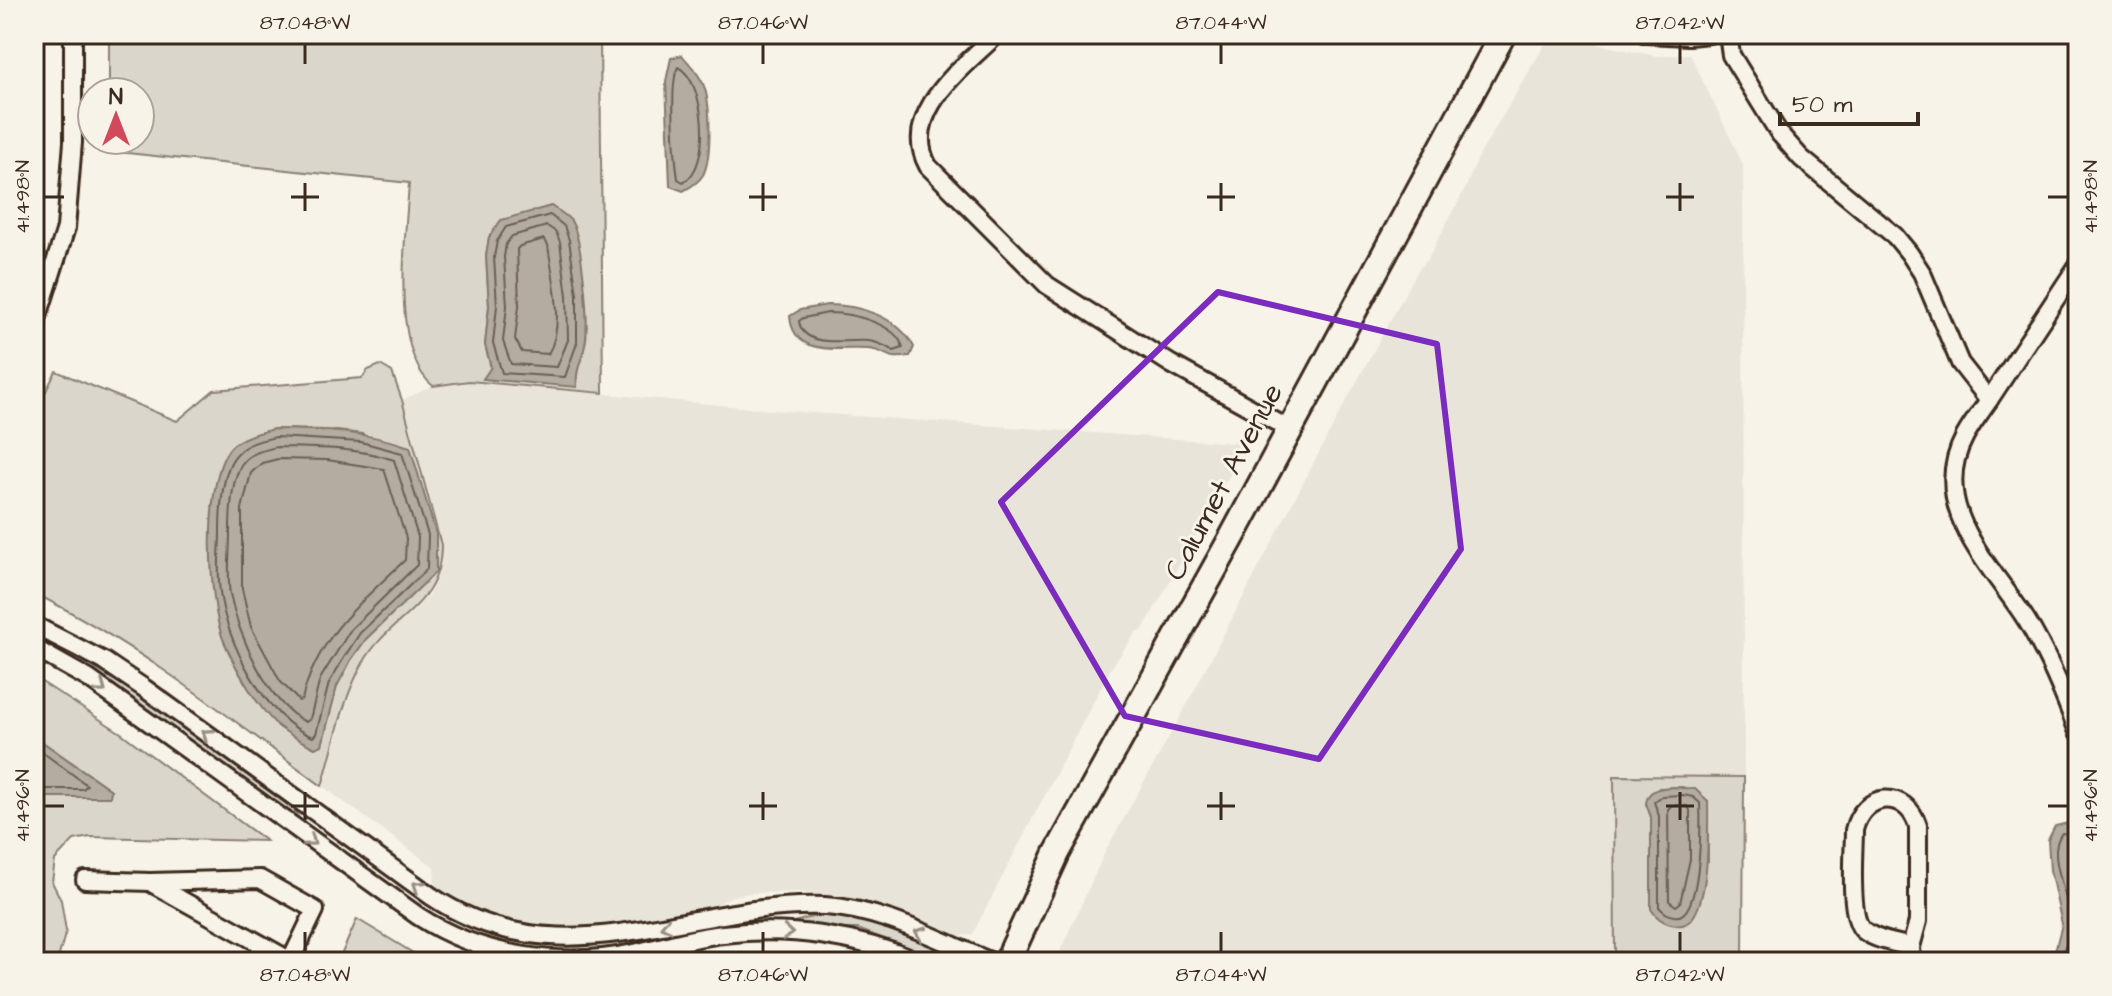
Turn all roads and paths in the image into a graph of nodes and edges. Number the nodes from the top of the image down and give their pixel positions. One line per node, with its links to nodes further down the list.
1 (73, 34): 8 (street)
2 (997, 34): 10 (street)
3 (1502, 34): 10 (main road, Calumet Avenue)
4 (1646, 34): 5 (street)
5 (1709, 34)
6 (1728, 34): 9 (street)
7 (2078, 265): 9 (street)
8 (34, 329)
9 (1989, 400): 13 (street)
10 (1289, 429): 20 (main road, Calumet Avenue)
11 (34, 625): 19 (street, one-way to 11)
12 (34, 648): 18 (street, one-way to 18)
13 (2078, 732)
14 (85, 880): 15 (street)
15 (150, 882): 17 (street); 17 (street)
16 (1911, 954): 16 (street)
17 (290, 962)
18 (919, 962)
19 (992, 962)
20 (1007, 962)

